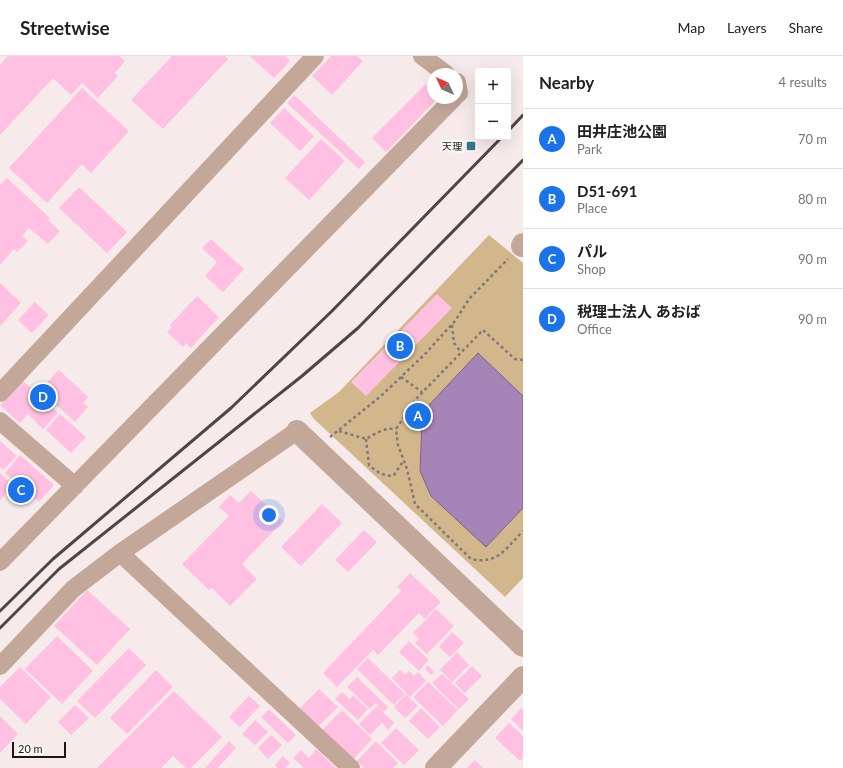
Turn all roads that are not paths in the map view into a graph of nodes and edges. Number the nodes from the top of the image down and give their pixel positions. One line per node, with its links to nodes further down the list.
1 (315, 56): 5 (street)
2 (422, 56): 3 (street)
3 (438, 68)
4 (448, 104): 8 (street)
5 (0, 393)
6 (0, 421): 8 (street)
7 (297, 431): 9 (street); 11 (street)
8 (75, 486): 10 (street)
9 (120, 553): 12 (street); 14 (street)
10 (0, 562)
11 (523, 646)
12 (0, 666)
13 (523, 677): 15 (street)
14 (351, 768)
15 (436, 768)

